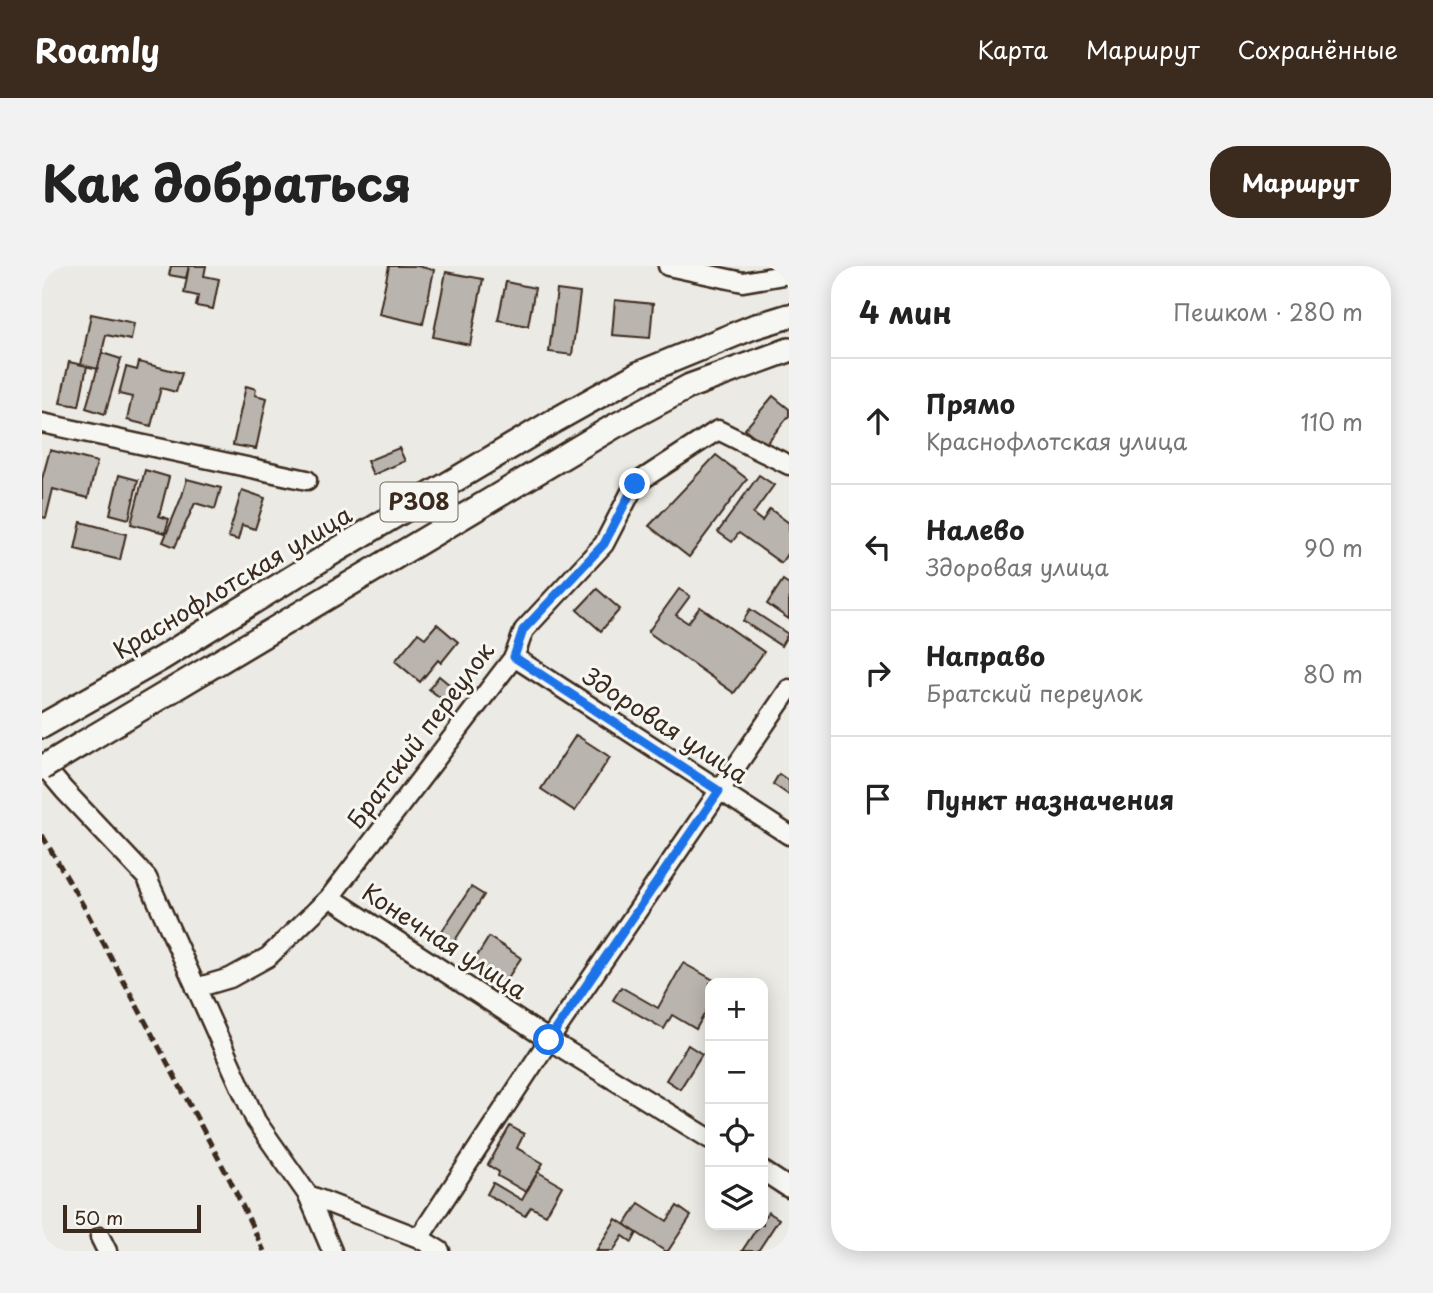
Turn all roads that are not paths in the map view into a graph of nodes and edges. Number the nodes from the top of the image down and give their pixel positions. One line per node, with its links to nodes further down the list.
1 (668, 266): 2 (street)
2 (789, 274)
3 (789, 316): 10 (main road, Краснофлотская улица / P308)
4 (789, 350): 11 (main road, p308, bridge)
5 (42, 422): 7 (street)
6 (789, 465): 8 (street, Братский переулок)
7 (307, 480)
8 (514, 657): 12 (street, Здоровая улица); 14 (street, Братский переулок)
9 (789, 690): 12 (street)
10 (52, 720)
11 (42, 766): 15 (street)
12 (719, 791): 13 (street, Здоровая улица); 16 (street)
13 (789, 835)
14 (330, 897): 15 (street, Братский переулок); 16 (street, Конечная улица)
15 (196, 988): 20 (street)
16 (549, 1040): 17 (street, Конечная улица); 21 (street)
17 (705, 1136)
18 (768, 1174): 19 (street)
19 (789, 1188)
20 (308, 1195): 21 (street); 22 (street)
21 (419, 1238): 23 (street)
22 (332, 1251)
23 (440, 1251)

